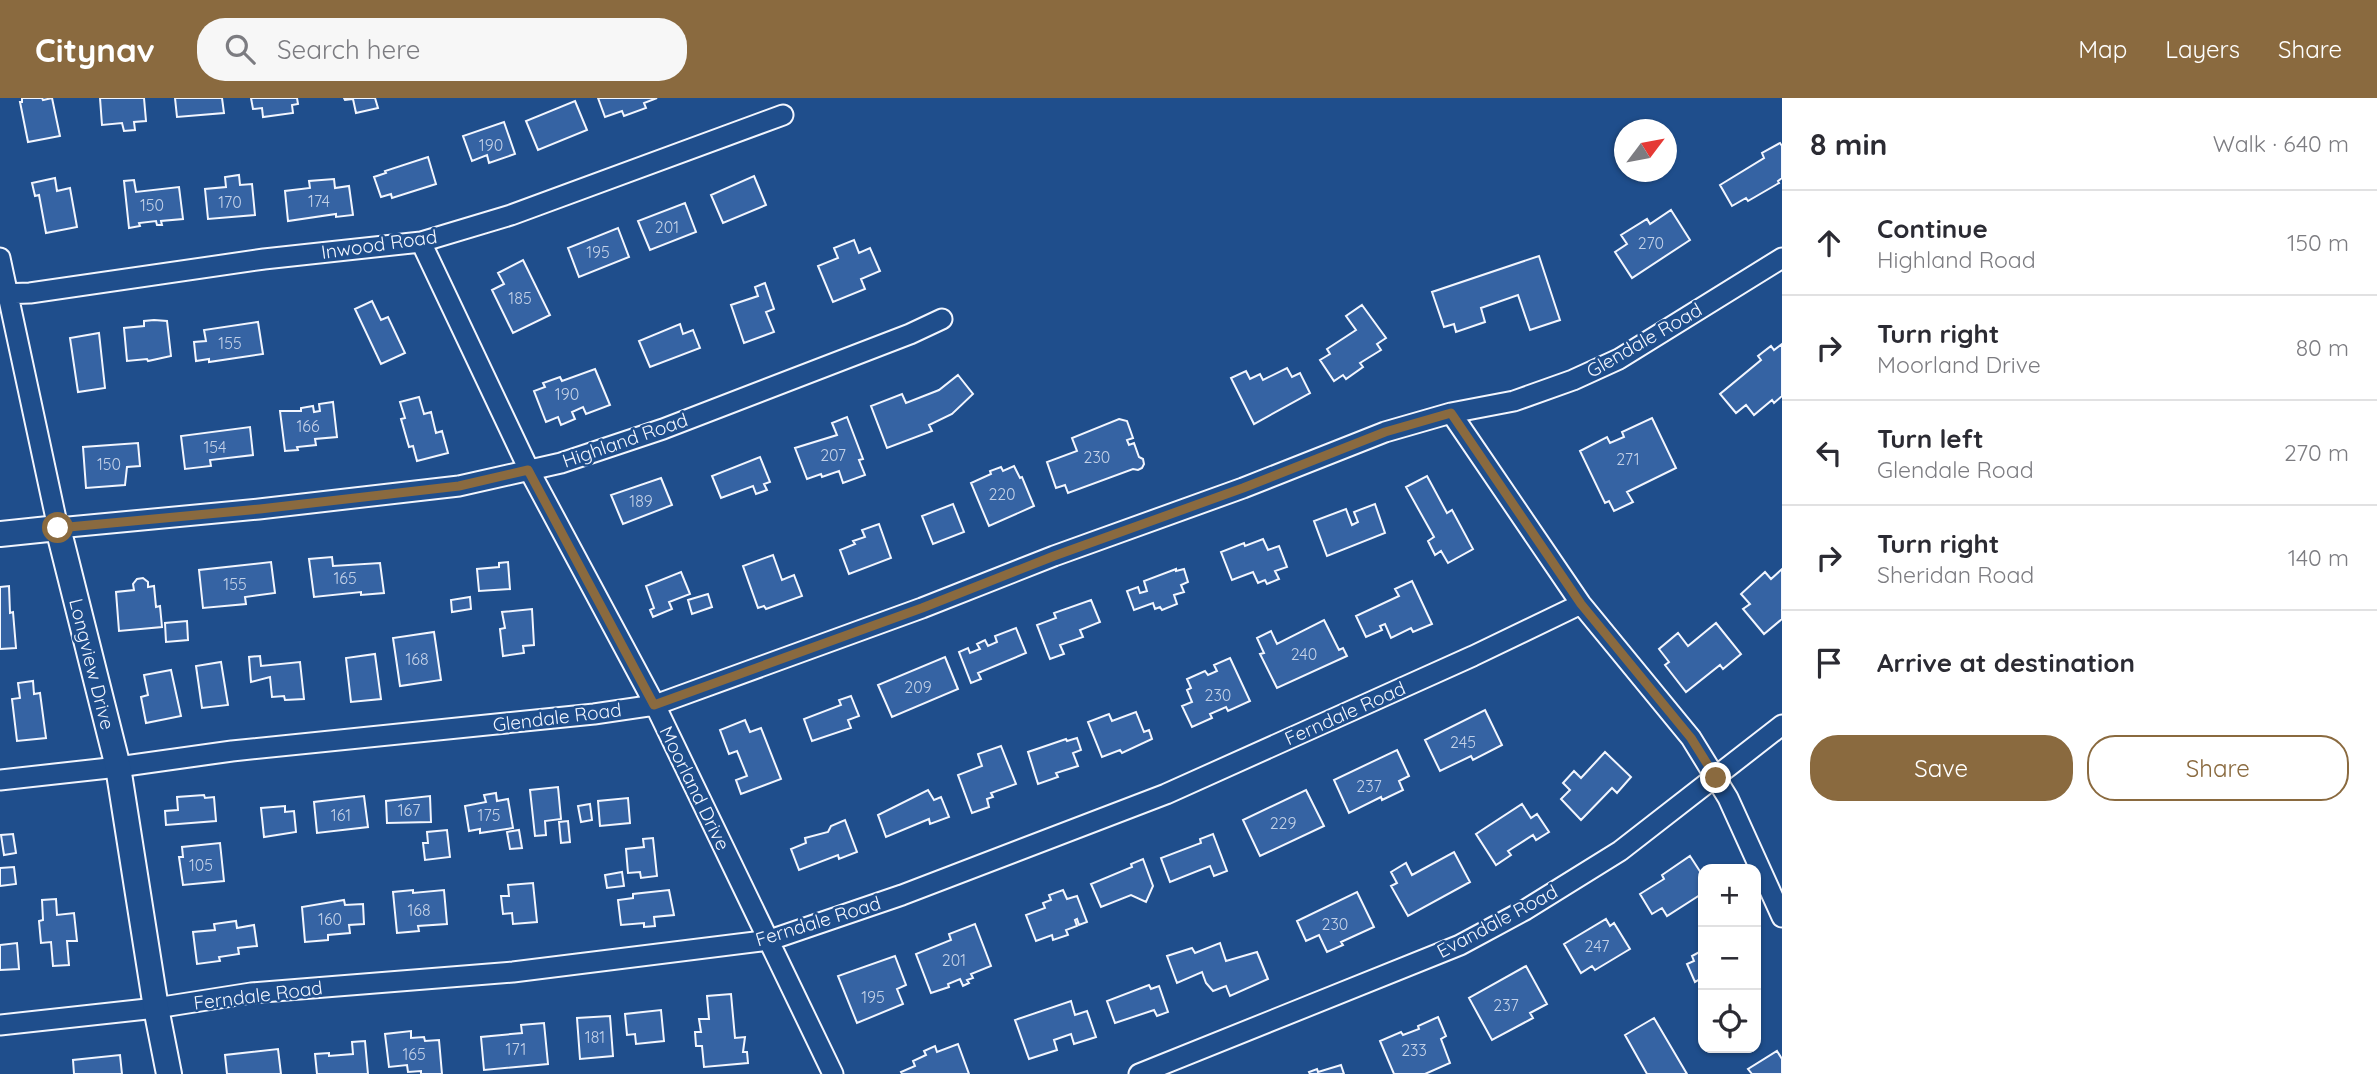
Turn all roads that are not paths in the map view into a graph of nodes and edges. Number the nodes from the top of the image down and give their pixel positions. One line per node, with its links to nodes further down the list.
1 (783, 115): 2 (street, Inwood Road)
2 (421, 242): 5 (street, Inwood Road); 8 (street, Moorland Drive)
3 (0, 258): 5 (street, Longview Drive)
4 (1782, 258): 7 (street, Glendale Road)
5 (4, 294): 9 (street, Longview Drive)
6 (942, 319): 8 (street, Highland Road)
7 (1451, 413): 11 (street); 12 (street, Glendale Road)
8 (528, 470): 9 (street, Highland Road); 12 (street, Moorland Drive)
9 (58, 528): 10 (street, Highland Road); 14 (street, Longview Drive)
10 (0, 534)
11 (1581, 604): 15 (street); 18 (street, Ferndale Road)
12 (654, 705): 14 (street, Glendale Road); 18 (street, Moorland Drive)
13 (1782, 725): 15 (street, Evandale Road)
14 (118, 767): 16 (street, Glendale Road); 19 (street, Longview Drive)
15 (1716, 778): 17 (street); 23 (street, Evandale Road)
16 (0, 780)
17 (1782, 917)
18 (770, 940): 19 (street, Ferndale Road); 22 (street, Moorland Drive)
19 (156, 1008): 20 (street, Ferndale Road); 21 (street, Longview Drive)
20 (0, 1025)
21 (169, 1074)
22 (833, 1074)
23 (1139, 1074)

